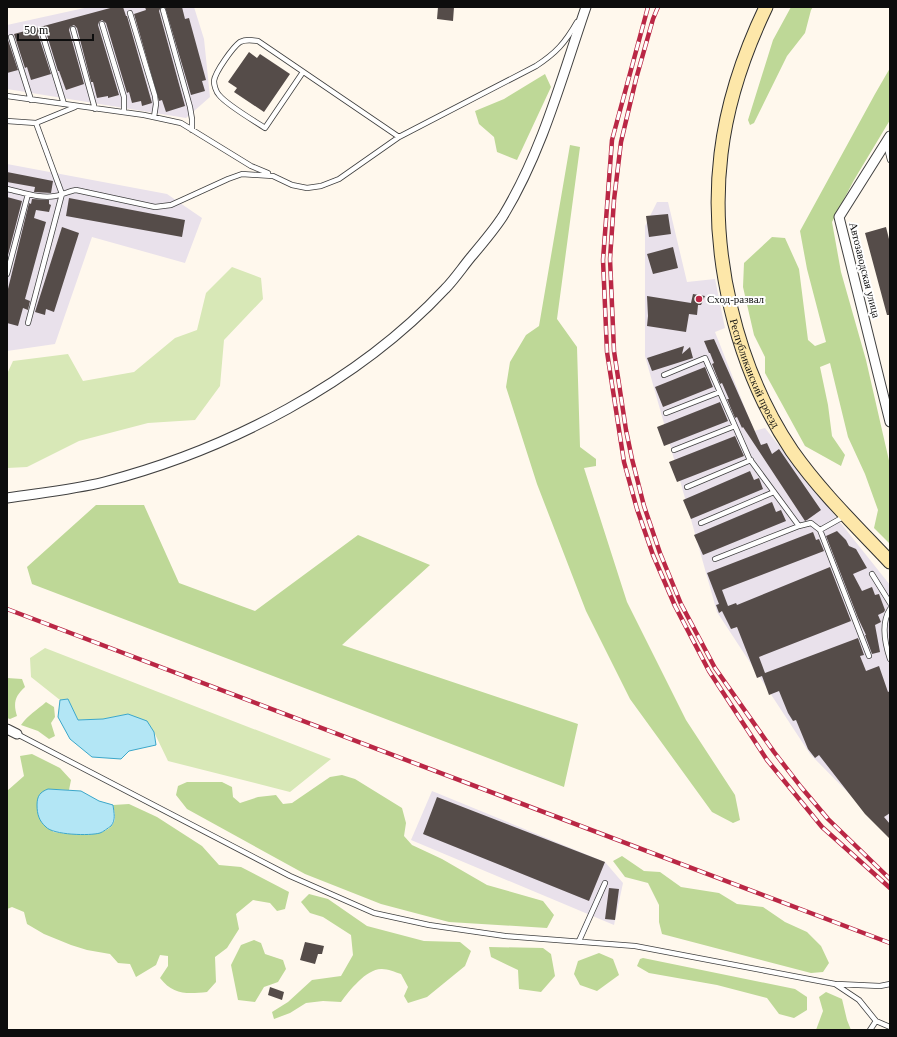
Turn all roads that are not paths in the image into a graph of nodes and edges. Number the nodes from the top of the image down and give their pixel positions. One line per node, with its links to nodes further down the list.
1 (766, 7): 39 (street, Республиканский проезд)
2 (586, 8): 20 (lane); 38 (street)
3 (163, 10): 19 (lane)
4 (130, 13): 16 (lane)
5 (102, 24): 15 (lane)
6 (73, 29): 14 (lane)
7 (42, 33): 12 (lane)
8 (11, 37): 11 (lane)
9 (303, 72): 9 (lane); 20 (lane)
10 (7, 96): 11 (lane)
11 (30, 100): 12 (lane)
12 (64, 104): 13 (lane)
13 (76, 106): 14 (lane); 18 (lane)
14 (95, 109): 15 (lane)
15 (124, 112): 16 (lane)
16 (154, 117): 19 (lane)
17 (7, 121): 18 (lane)
18 (36, 123): 26 (lane)
19 (192, 130): 23 (lane)
20 (399, 137): 23 (lane)
21 (888, 139): 22 (lane); 32 (street, Автозаводская улица)
22 (890, 160)
23 (273, 176): 26 (lane)
24 (7, 189): 25 (lane)
25 (28, 194): 26 (lane); 27 (lane)
26 (62, 194): 28 (lane)
27 (7, 274)
28 (28, 323)
29 (664, 375): 30 (lane)
30 (720, 392): 31 (lane); 33 (lane)
31 (666, 413)
32 (890, 422)
33 (735, 426): 34 (lane); 35 (lane)
34 (674, 450)
35 (751, 460): 36 (lane); 37 (lane)
36 (687, 487)
37 (774, 492): 40 (lane); 41 (lane)
38 (7, 498)
39 (846, 516): 42 (lane); 44 (street, Республиканский проезд)
40 (701, 523)
41 (799, 526): 42 (lane); 43 (lane)
42 (820, 530): 48 (lane)
43 (715, 559)
44 (890, 562)
45 (872, 574): 46 (lane)
46 (890, 603)
47 (890, 609): 49 (lane)
48 (869, 656)
49 (890, 659)
50 (7, 729): 51 (street)
51 (17, 734): 53 (lane)
52 (605, 883): 53 (lane)
53 (579, 941): 54 (lane)
54 (835, 984): 55 (lane); 56 (lane)
55 (890, 984)
56 (876, 1021): 57 (lane); 58 (lane)
57 (890, 1027)
58 (870, 1030)

